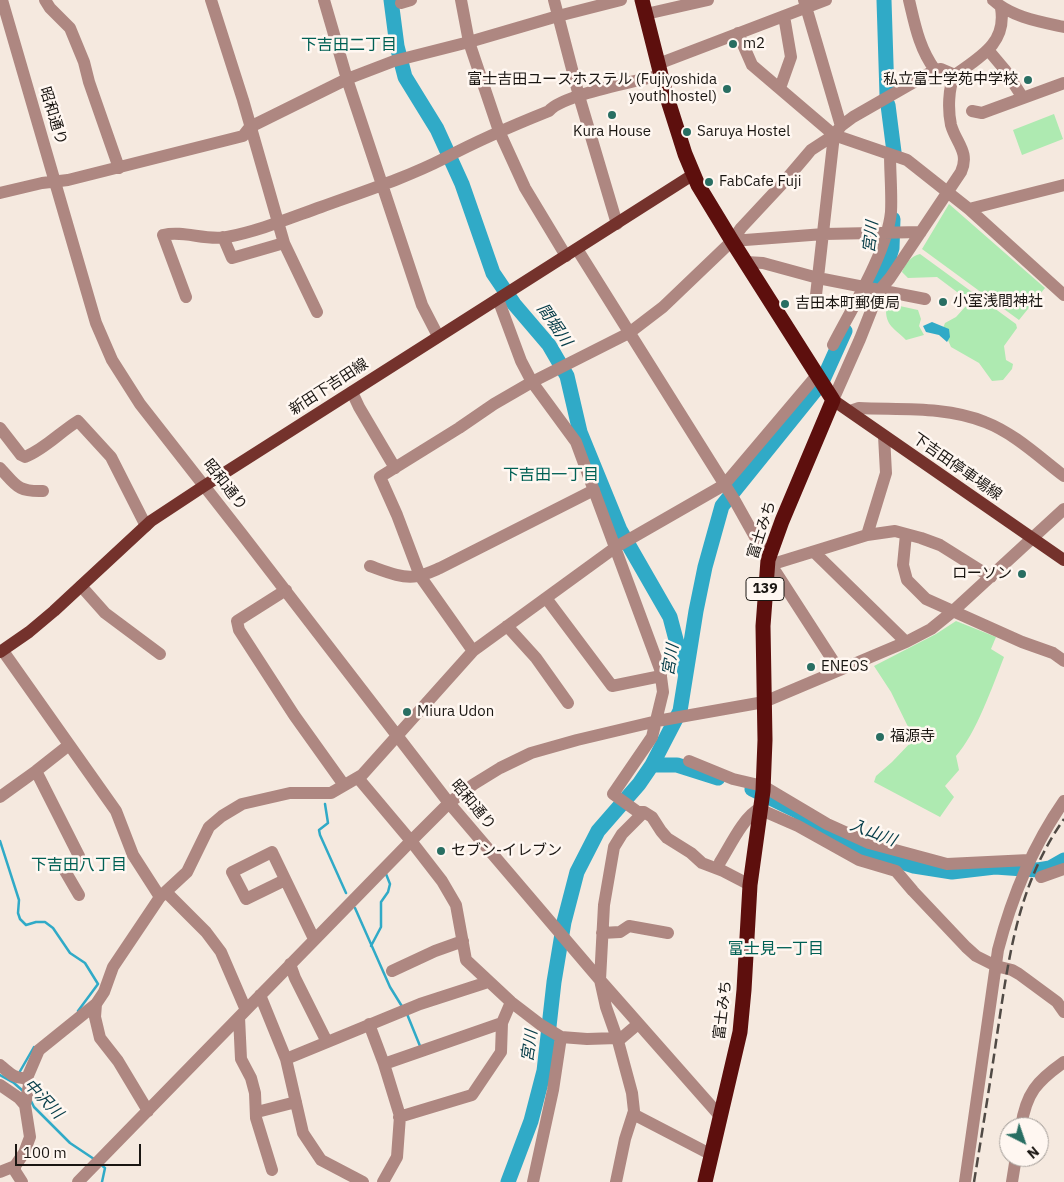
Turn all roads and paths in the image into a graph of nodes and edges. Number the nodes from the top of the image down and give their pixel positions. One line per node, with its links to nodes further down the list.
1 (2, 0): 35 (street, 昭和通り)
2 (45, 0): 33 (street)
3 (211, 0): 29 (street)
4 (324, 0): 23 (street)
5 (461, 0): 18 (street)
6 (554, 0): 14 (street)
7 (621, 0): 14 (street)
8 (708, 0): 13 (street)
9 (826, 0): 11 (street)
10 (909, 0): 21 (street)
11 (806, 4): 15 (street); 30 (street)
12 (997, 4): 16 (street); 19 (street)
13 (644, 7): 20 (highway)
14 (558, 16): 18 (street); 26 (street)
15 (784, 16): 17 (street); 25 (street)
16 (1064, 27)
17 (738, 33): 20 (street); 25 (street)
18 (469, 42): 23 (street); 31 (street)
19 (989, 50): 22 (street); 27 (street)
20 (660, 69): 26 (street); 34 (highway)
21 (935, 70): 22 (street); 30 (street)
22 (955, 75): 38 (street)
23 (346, 79): 29 (street); 36 (street)
24 (1064, 83): 27 (street)
25 (780, 88): 30 (street)
26 (579, 96): 31 (street); 42 (street)
27 (1023, 98): 28 (street)
28 (972, 111)
29 (250, 127): 33 (street); 41 (street)
30 (838, 130): 32 (street); 45 (street); 47 (street)
31 (499, 131): 36 (street); 49 (street)
32 (890, 154): 38 (street); 43 (street)
33 (119, 168): 35 (street)
34 (694, 174): 42 (main road, 新田下吉田線); 47 (highway)
35 (56, 182): 39 (street); 73 (street, 昭和通り)
36 (382, 185): 41 (street); 61 (street)
37 (1064, 186): 40 (street)
38 (948, 191): 40 (street); 44 (street)
39 (0, 193)
40 (969, 209): 54 (street)
41 (278, 223): 46 (street); 48 (street)
42 (616, 224): 49 (main road, 新田下吉田線)
43 (887, 232): 44 (street); 45 (street); 52 (street)
44 (921, 232): 53 (street)
45 (824, 234): 47 (street); 51 (street)
46 (223, 237): 48 (street); 56 (street)
47 (732, 241): 50 (highway); 60 (street)
48 (284, 244): 59 (street)
49 (571, 253): 55 (main road, 新田下吉田線); 60 (street)
50 (746, 262): 51 (street); 63 (highway)
51 (818, 278): 52 (street); 58 (street)
52 (863, 288): 53 (street); 62 (street)
53 (879, 291): 57 (street); 66 (street)
54 (1064, 294)
55 (503, 296): 61 (main road, 新田下吉田線); 64 (street)
56 (186, 297)
57 (925, 300)
58 (815, 304)
59 (317, 312)
60 (629, 333): 64 (street); 74 (street)
61 (438, 336): 65 (main road, 新田下吉田線)
62 (833, 344)
63 (818, 376): 66 (highway); 74 (street)
64 (532, 382): 71 (street); 75 (street)
65 (352, 392): 71 (street); 73 (main road, 新田下吉田線)
66 (831, 396): 67 (main road, 下吉田停車場線); 85 (highway, 富士みち / 139)
67 (850, 411): 69 (main road, 下吉田停車場線); 72 (street)
68 (0, 428): 78 (street)
69 (884, 436): 80 (street); 81 (main road, 下吉田停車場線)
70 (0, 468): 76 (street)
71 (395, 468): 87 (street)
72 (1064, 476)
73 (204, 486): 78 (main road, 新田下吉田線); 90 (street, 昭和通り)
74 (725, 487): 82 (street); 85 (street)
75 (594, 490): 82 (street); 87 (street)
76 (43, 491)
77 (1064, 509): 81 (street)
78 (146, 526): 89 (main road, 新田下吉田線)
79 (906, 534): 80 (street); 88 (street); 92 (street)
80 (867, 535): 83 (street)
81 (1033, 538): 84 (main road, 下吉田停車場線); 88 (street)
82 (622, 544): 91 (street); 100 (street)
83 (814, 552): 85 (street); 94 (street)
84 (1064, 560)
85 (771, 562): 99 (street); 101 (highway, 富士みち / 139)
86 (370, 566): 87 (street)
87 (420, 576): 95 (street)
88 (991, 577): 92 (street)
89 (81, 586): 96 (main road, 新田下吉田線); 97 (street)
90 (286, 590): 104 (street, 昭和通り); 109 (street)
91 (546, 598): 93 (street); 100 (street)
92 (952, 612): 94 (street); 98 (street)
93 (507, 626): 95 (street); 102 (street)
94 (906, 642): 99 (street)
95 (473, 651): 104 (street)
96 (2, 652): 105 (street)
97 (160, 654)
98 (1064, 661)
99 (839, 670): 101 (street)
100 (661, 676): 103 (street)
101 (764, 702): 103 (street); 111 (highway, 富士みち / 139)
102 (568, 703)
103 (657, 721): 113 (street); 114 (street)
104 (397, 735): 108 (street); 113 (street, 昭和通り)
105 (69, 745): 107 (street); 125 (street)
106 (689, 761): 111 (street)
107 (36, 771): 110 (street); 124 (street)
108 (358, 778): 109 (street); 115 (street)
109 (344, 785): 125 (street)
110 (0, 797)
111 (762, 798): 116 (street); 118 (street); 119 (street); 123 (highway, 富士みち / 139)
112 (1064, 801): 117 (street)
113 (449, 803): 115 (street); 133 (street, 昭和通り)
114 (641, 812): 118 (street); 127 (street)
115 (411, 840): 128 (street); 129 (street)
116 (899, 852): 117 (street); 119 (street)
117 (1026, 865): 131 (street)
118 (718, 869): 123 (street)
119 (897, 869): 131 (street)
120 (1064, 869): 121 (street)
121 (1041, 877)
122 (285, 880): 128 (street)
123 (750, 885): 157 (highway, 富士みち / 139)
124 (79, 895)
125 (163, 895): 137 (street); 139 (street)
126 (668, 933): 127 (street)
127 (602, 934): 133 (street)
128 (314, 939): 130 (street)
129 (463, 941): 132 (street); 134 (street)
130 (290, 964): 135 (street); 145 (street)
131 (996, 966): 138 (street); 172 (street)
132 (392, 971)
133 (600, 980): 142 (street); 144 (street)
134 (488, 982): 136 (street); 141 (street)
135 (260, 995): 139 (street); 146 (street)
136 (511, 1002): 140 (street); 143 (street)
137 (96, 1004): 150 (street); 154 (street)
138 (1064, 1012)
139 (242, 1013): 154 (street); 155 (street)
140 (502, 1023): 148 (street); 158 (street)
141 (369, 1024): 145 (street); 148 (street)
142 (638, 1024): 144 (street); 157 (street)
143 (560, 1036): 144 (street); 169 (street)
144 (618, 1040): 156 (street)
145 (327, 1042): 146 (street)
146 (286, 1059): 152 (street)
147 (1064, 1062): 159 (street)
148 (384, 1064): 158 (street)
149 (0, 1065): 150 (street)
150 (27, 1078): 153 (street)
151 (0, 1085): 153 (street)
152 (296, 1102): 155 (street); 167 (street)
153 (25, 1105): 161 (street)
154 (148, 1111): 166 (street)
155 (257, 1112): 163 (street)
156 (634, 1114): 160 (street); 170 (street)
157 (720, 1116): 160 (highway, 富士みち / 139)
158 (400, 1117): 168 (street)
159 (1022, 1117)
160 (710, 1154): 171 (highway, 富士みち / 139)
161 (15, 1166): 164 (street); 165 (street)
162 (1014, 1167): 173 (street)
163 (272, 1170)
164 (0, 1172)
165 (22, 1182)
166 (78, 1182)
167 (363, 1182)
168 (383, 1182)
169 (533, 1182)
170 (616, 1182)
171 (705, 1182)
172 (965, 1182)
173 (1012, 1182)

